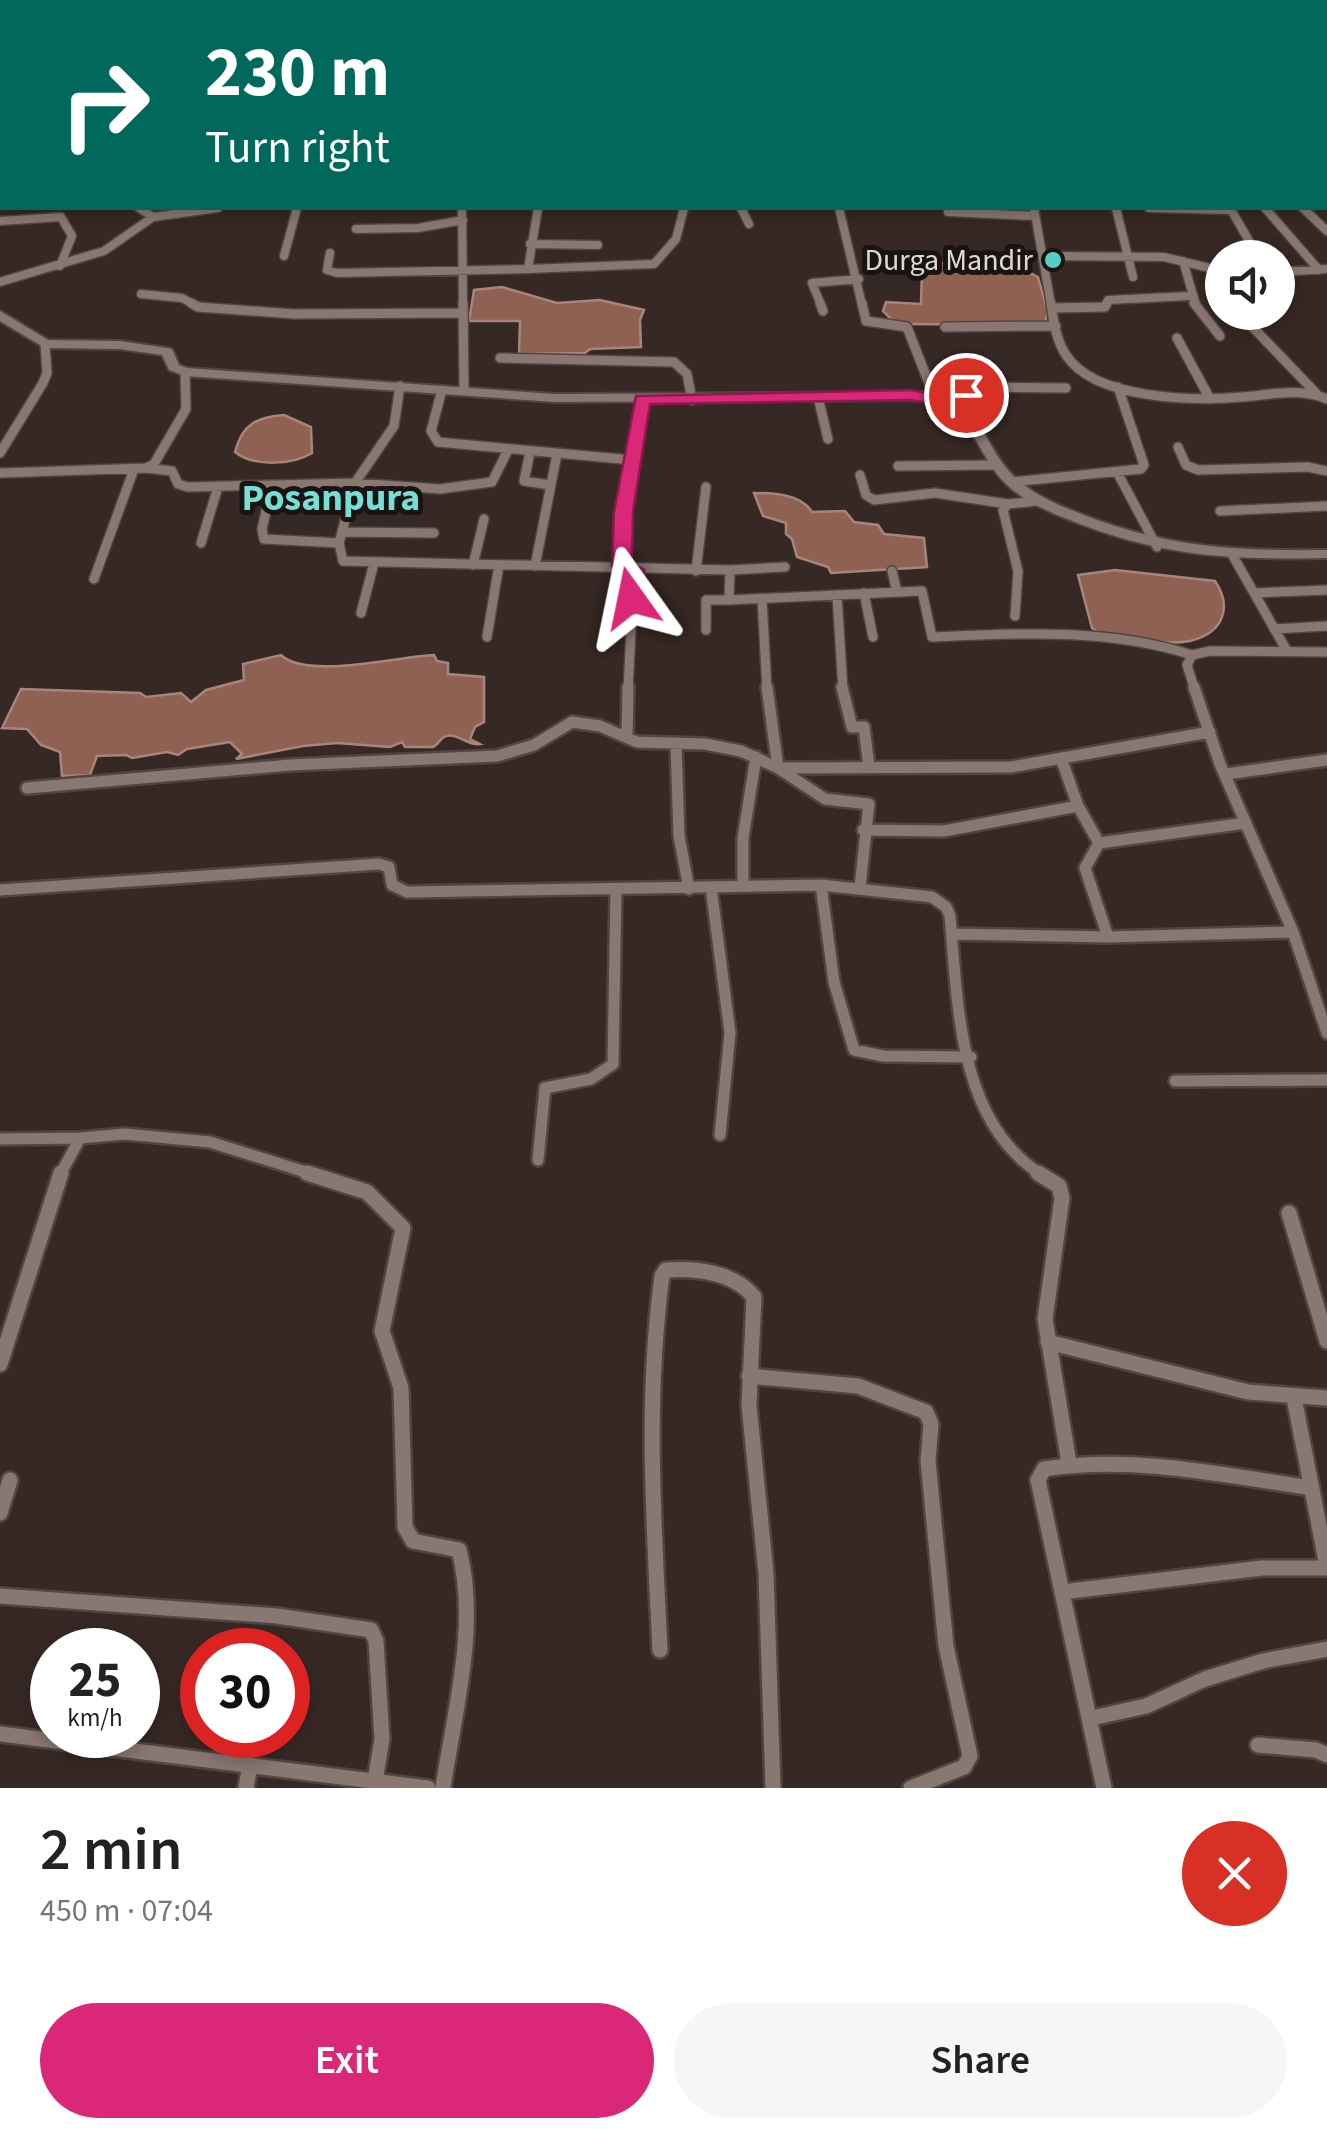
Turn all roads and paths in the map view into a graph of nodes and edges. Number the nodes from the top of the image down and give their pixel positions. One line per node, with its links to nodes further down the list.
1 (142, 210): 15 (street)
2 (204, 210): 15 (street)
3 (296, 210): 25 (street)
4 (462, 210): 16 (street)
5 (538, 210): 22 (street)
6 (683, 210): 31 (street)
7 (742, 210): 18 (street)
8 (840, 210): 36 (street)
9 (1116, 210): 27 (street)
10 (1232, 210): 21 (street)
11 (1267, 210): 32 (street)
12 (1305, 210): 20 (street)
13 (948, 212): 14 (street)
14 (1034, 212): 26 (street)
15 (153, 217): 29 (street)
16 (463, 220): 19 (street); 33 (street)
17 (0, 221): 29 (street)
18 (749, 224)
19 (356, 229)
20 (1327, 232)
21 (1249, 240)
22 (530, 244): 23 (street); 31 (street)
23 (598, 244)
24 (330, 253): 33 (street)
25 (284, 256)
26 (1046, 256): 27 (street); 40 (street)
27 (1127, 257): 28 (street); 35 (street)
28 (1183, 261): 30 (street); 39 (street)
29 (60, 266): 37 (street)
30 (1205, 268)
31 (528, 269): 33 (street)
32 (1323, 270): 34 (street)
33 (463, 271): 42 (street)
34 (1295, 271)
35 (1134, 278)
36 (858, 279): 41 (street); 58 (street)
37 (0, 282)
38 (142, 294): 42 (street)
39 (1190, 296): 40 (street); 47 (street)
40 (1054, 308): 44 (street)
41 (824, 311)
42 (462, 313): 56 (street)
43 (0, 315): 49 (main road)
44 (1056, 326): 45 (street); 53 (street)
45 (945, 327)
46 (1258, 330): 57 (street)
47 (1220, 336)
48 (1177, 338): 61 (street)
49 (45, 344): 51 (main road); 66 (street)
50 (500, 358): 63 (street)
51 (185, 372): 52 (main road); 76 (street)
52 (400, 386): 55 (main road); 83 (street)
53 (1118, 387): 61 (street); 79 (street)
54 (1066, 388): 64 (street)
55 (442, 390): 56 (main road); 69 (street)
56 (464, 392): 60 (main road)
57 (1316, 392): 61 (street); 62 (street)
58 (934, 396): 59 (main road); 64 (main road)
59 (818, 397): 63 (main road); 67 (street)
60 (642, 399): 63 (main road); 73 (street)
61 (1210, 399)
62 (1327, 399)
63 (692, 400)
64 (956, 403): 74 (main road)
65 (0, 432): 66 (street)
66 (14, 432): 70 (street)
67 (828, 439)
68 (1178, 447): 78 (street)
69 (508, 450): 71 (street); 83 (street)
70 (0, 452)
71 (530, 452): 72 (street); 86 (street)
72 (557, 454): 73 (street); 86 (street)
73 (632, 460): 103 (street)
74 (998, 464): 75 (street); 82 (main road)
75 (898, 466)
76 (146, 468): 77 (street); 85 (street)
77 (134, 470): 80 (street); 109 (street)
78 (1327, 471)
79 (1117, 472): 82 (street); 96 (street)
80 (0, 473)
81 (860, 475): 89 (street)
82 (1012, 482): 88 (main road)
83 (355, 483): 84 (street); 94 (street)
84 (272, 485): 85 (street); 94 (street)
85 (218, 486): 95 (street)
86 (550, 486): 102 (street)
87 (706, 487): 107 (street)
88 (1038, 501): 89 (street); 96 (main road)
89 (1008, 504): 118 (street)
90 (1327, 506): 91 (street)
91 (1220, 511)
92 (484, 519): 100 (street)
93 (434, 533): 94 (street)
94 (341, 537): 99 (street)
95 (202, 543)
96 (1157, 546): 98 (main road)
97 (1327, 554): 98 (main road)
98 (1233, 556): 113 (street)
99 (374, 563): 100 (street); 117 (street)
100 (473, 565): 101 (street)
101 (499, 566): 102 (street); 122 (street)
102 (534, 566): 103 (street)
103 (622, 566): 105 (street)
104 (786, 567): 106 (street)
105 (634, 570): 107 (street); 128 (street)
106 (730, 570): 107 (street); 116 (street)
107 (696, 571)
108 (892, 572): 111 (street)
109 (94, 579)
110 (1327, 590): 113 (street)
111 (897, 592): 112 (street); 126 (street)
112 (864, 593): 114 (street); 123 (street)
113 (1254, 593): 120 (street)
114 (837, 595): 115 (street); 133 (street)
115 (762, 599): 116 (street); 134 (street)
116 (729, 600): 121 (street)
117 (361, 613)
118 (1014, 616)
119 (1327, 626): 120 (street)
120 (1274, 629): 124 (street)
121 (706, 630)
122 (488, 637)
123 (874, 637)
124 (1287, 651): 125 (street); 126 (street)
125 (1326, 654)
126 (1192, 655): 127 (street)
127 (1210, 732): 131 (street); 135 (street)
128 (627, 738): 129 (street); 136 (street)
129 (676, 743): 130 (street); 145 (street)
130 (756, 758): 134 (street); 141 (street)
131 (1061, 758): 133 (street); 137 (street)
132 (1327, 760): 135 (street)
133 (869, 766): 134 (street)
134 (778, 768): 139 (street)
135 (1226, 774): 138 (street)
136 (27, 788)
137 (1078, 806): 139 (street); 140 (street)
138 (1246, 823): 140 (street); 148 (street)
139 (864, 830): 144 (street)
140 (1099, 843): 150 (street)
141 (743, 885): 142 (street); 143 (street)
142 (821, 885): 144 (street); 152 (street)
143 (712, 888): 145 (street); 155 (street)
144 (860, 888): 149 (street)
145 (689, 889): 147 (street)
146 (0, 890): 147 (street)
147 (616, 890): 158 (street)
148 (1292, 932): 150 (street); 151 (street)
149 (954, 934): 150 (street); 152 (street)
150 (1108, 936)
151 (1327, 1033)
152 (971, 1056): 161 (street)
153 (1327, 1080): 154 (street)
154 (1175, 1081)
155 (720, 1136)
156 (80, 1138): 157 (street); 162 (street); 183 (street)
157 (0, 1140)
158 (538, 1160)
159 (1289, 1213): 160 (street)
160 (1327, 1340)
161 (1048, 1342): 164 (street); 166 (street)
162 (0, 1364)
163 (749, 1376): 174 (street); 184 (street); 185 (street)
164 (1294, 1398): 165 (street); 168 (street)
165 (1327, 1398)
166 (1068, 1463): 168 (street); 171 (street)
167 (10, 1480): 169 (street)
168 (1312, 1488): 170 (street)
169 (0, 1513)
170 (1327, 1567): 171 (street)
171 (1062, 1592): 175 (street)
172 (0, 1596): 180 (street)
173 (1327, 1649): 175 (street)
174 (660, 1650)
175 (1092, 1718): 186 (street)
176 (0, 1734): 179 (street)
177 (1258, 1746): 178 (street)
178 (1327, 1755)
179 (250, 1764): 180 (street); 181 (street)
180 (375, 1781): 182 (street)
181 (246, 1788)
182 (428, 1788)
183 (443, 1788)
184 (772, 1788)
185 (911, 1788)
186 (1104, 1788)

